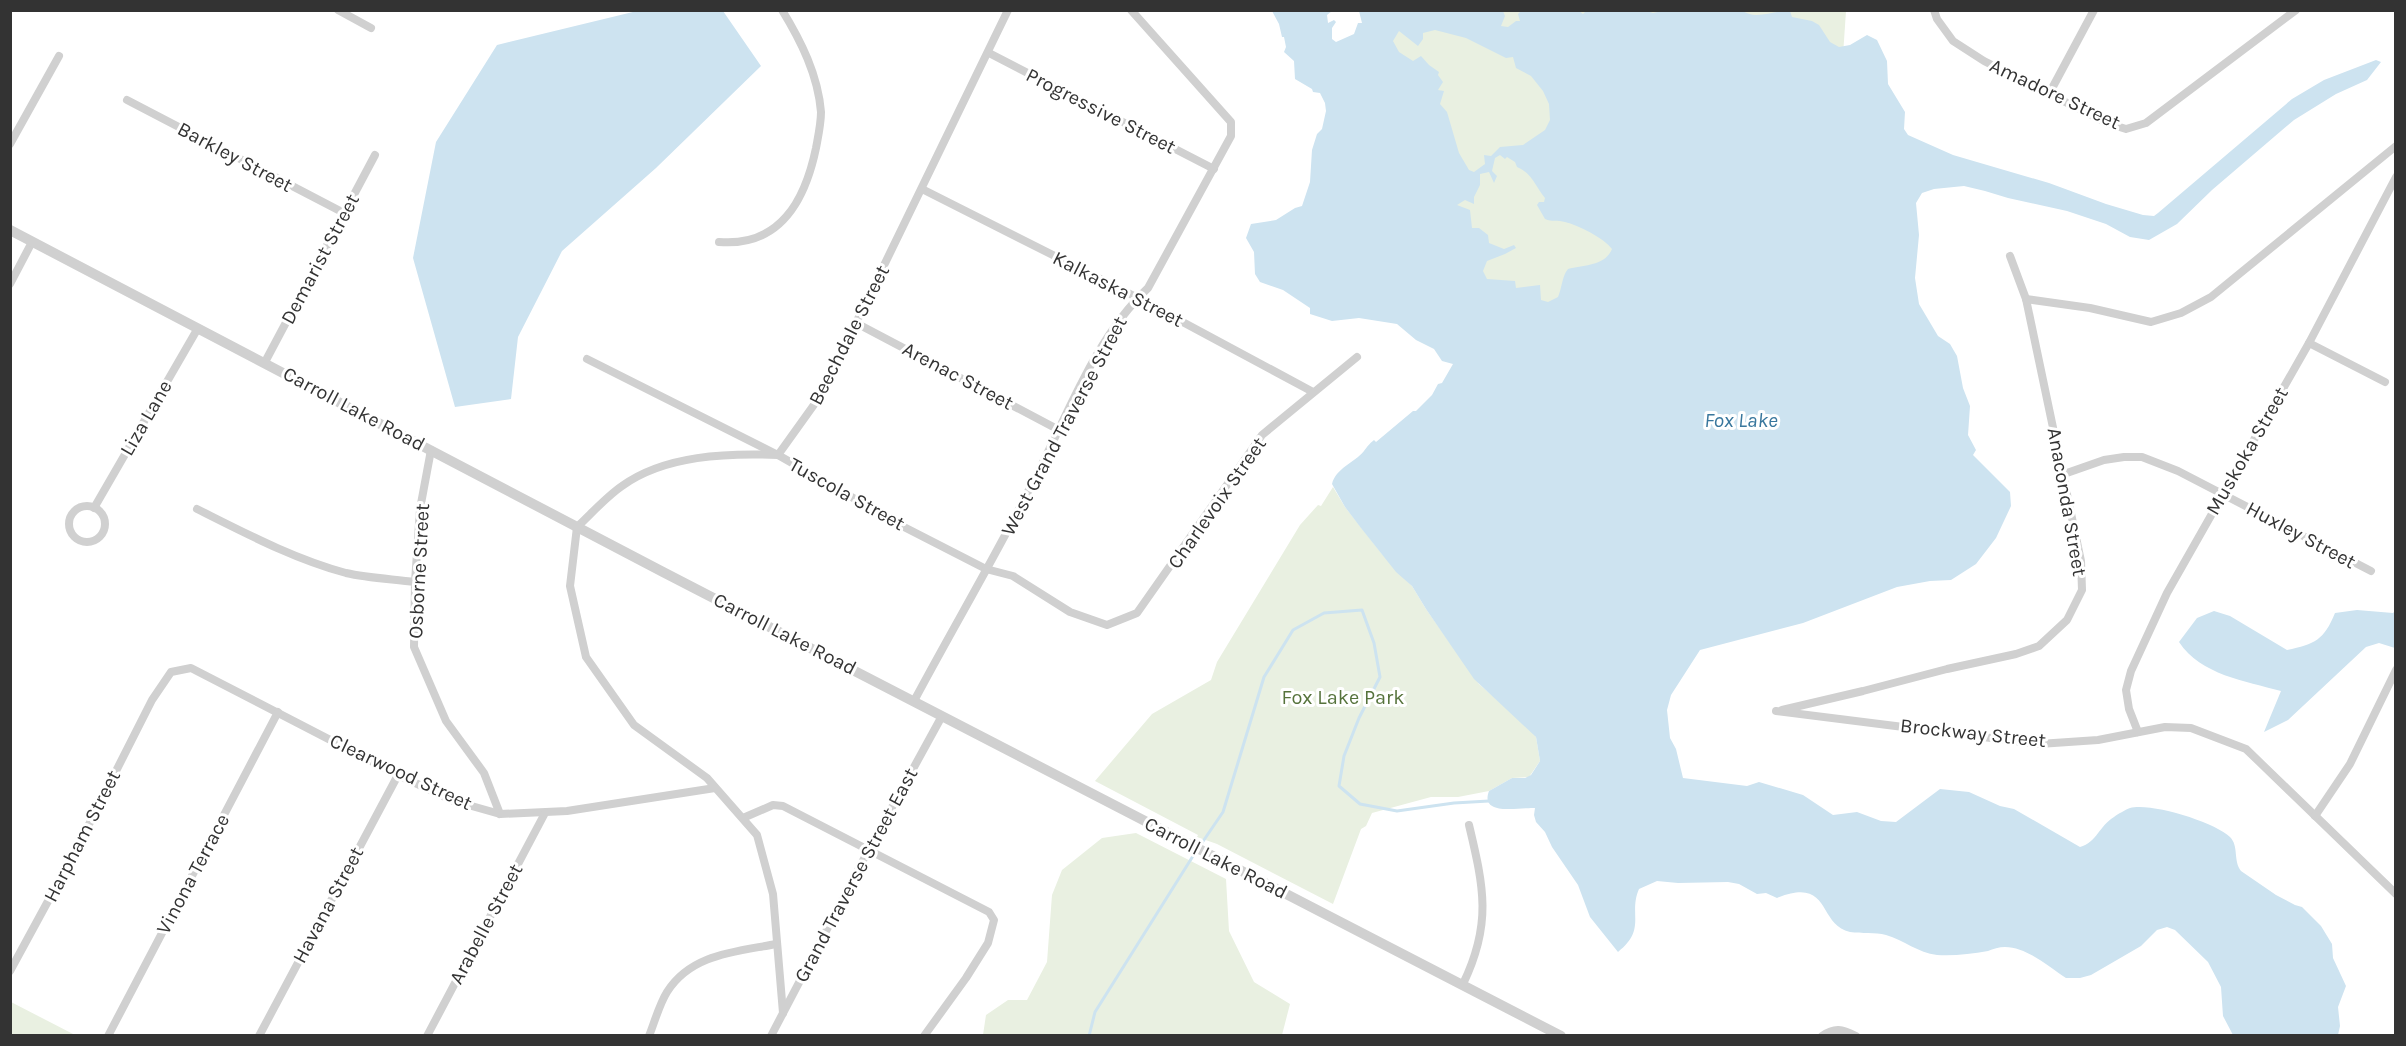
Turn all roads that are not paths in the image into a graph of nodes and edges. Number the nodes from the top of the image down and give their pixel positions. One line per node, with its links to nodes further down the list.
1 (338, 10): 8 (street)
2 (782, 10): 23 (street)
3 (1008, 10): 9 (street, Beechdale Street)
4 (1131, 10): 16 (street, West Grand Traverse Street)
5 (2094, 10): 11 (street)
6 (2296, 10): 11 (street, Amadore Street)
7 (1936, 15): 11 (street, Amadore Street)
8 (371, 28)
9 (989, 53): 16 (street, Progressive Street); 18 (street, Beechdale Street)
10 (59, 56): 13 (street)
11 (2049, 94)
12 (127, 100): 20 (street, Barkley Street)
13 (10, 144)
14 (2396, 146): 27 (street)
15 (375, 155): 20 (street, Demarist Street)
16 (1214, 169): 26 (street, West Grand Traverse Street)
17 (2396, 177): 19 (street, Muskoka Street)
18 (922, 189): 26 (street, Kalkaska Street); 28 (street, Beechdale Street)
19 (2392, 190): 30 (street, Muskoka Street)
20 (344, 213): 33 (street, Demarist Street)
21 (10, 230): 22 (street, Carroll Lake Road)
22 (32, 242): 25 (street); 29 (street, Carroll Lake Road)
23 (719, 242)
24 (2010, 256): 27 (street, Anaconda Street)
25 (10, 284)
26 (1138, 298): 35 (street, Kalkaska Street); 36 (street, West Grand Traverse Street)
27 (2026, 299): 39 (street, Anaconda Street)
28 (856, 323): 36 (street, Arenac Street); 38 (street, Beechdale Street)
29 (198, 327): 33 (street, Carroll Lake Road); 41 (street, Liza Lane)
30 (2309, 343): 34 (street); 40 (street, Muskoka Street)
31 (1357, 357): 35 (street, Charlevoix Street)
32 (588, 359): 38 (street, Tuscola Street)
33 (265, 362): 37 (street, Carroll Lake Road)
34 (2385, 382)
35 (1313, 392): 47 (street, Charlevoix Street)
36 (1059, 430): 44 (street, West Grand Traverse Street)
37 (431, 450): 43 (street, Carroll Lake Road); 46 (street, Osborne Street)
38 (778, 455): 43 (street); 44 (street, Tuscola Street)
39 (2064, 474): 40 (street, Huxley Street); 51 (street, Anaconda Street)
40 (2222, 493): 45 (street, Huxley Street); 54 (street, Muskoka Street)
41 (94, 508): 41 (street)
42 (198, 509): 46 (street)
43 (577, 526): 50 (street, Carroll Lake Road); 56 (street)
44 (986, 569): 47 (street, Tuscola Street); 50 (street, West Grand Traverse Street)
45 (2371, 571)
46 (415, 582): 58 (street, Osborne Street)
47 (1107, 626)
48 (2396, 670): 59 (street)
49 (152, 700): 52 (street, Clearwood Street); 65 (street, Harpham Street)
50 (914, 701): 53 (street, Carroll Lake Road)
51 (1776, 711): 54 (street, Brockway Street)
52 (278, 712): 55 (street, Clearwood Street); 68 (street, Vinona Terrace)
53 (942, 716): 62 (street, Grand Traverse Street East); 66 (street, Carroll Lake Road)
54 (2138, 732): 59 (street, Brockway Street)
55 (398, 775): 58 (street, Clearwood Street); 69 (street, Havana Street)
56 (715, 788): 57 (street, Clearwood Street); 60 (street)
57 (545, 813): 58 (street, Clearwood Street); 70 (street, Arabelle Street)
58 (500, 814)
59 (2315, 816): 63 (street, Brockway Street)
60 (743, 818): 62 (street); 64 (street)
61 (1469, 825): 66 (street)
62 (868, 851): 67 (street, Grand Traverse Street East); 73 (street)
63 (2396, 894)
64 (776, 944): 67 (street); 71 (street)
65 (10, 971)
66 (1463, 984): 74 (street, Carroll Lake Road)
67 (783, 1013): 72 (street, Grand Traverse Street East)
68 (108, 1035)
69 (259, 1035)
70 (427, 1035)
71 (649, 1035)
72 (771, 1035)
73 (924, 1035)
74 (1561, 1035)
75 (1822, 1035): 76 (street)
76 (1856, 1035)

